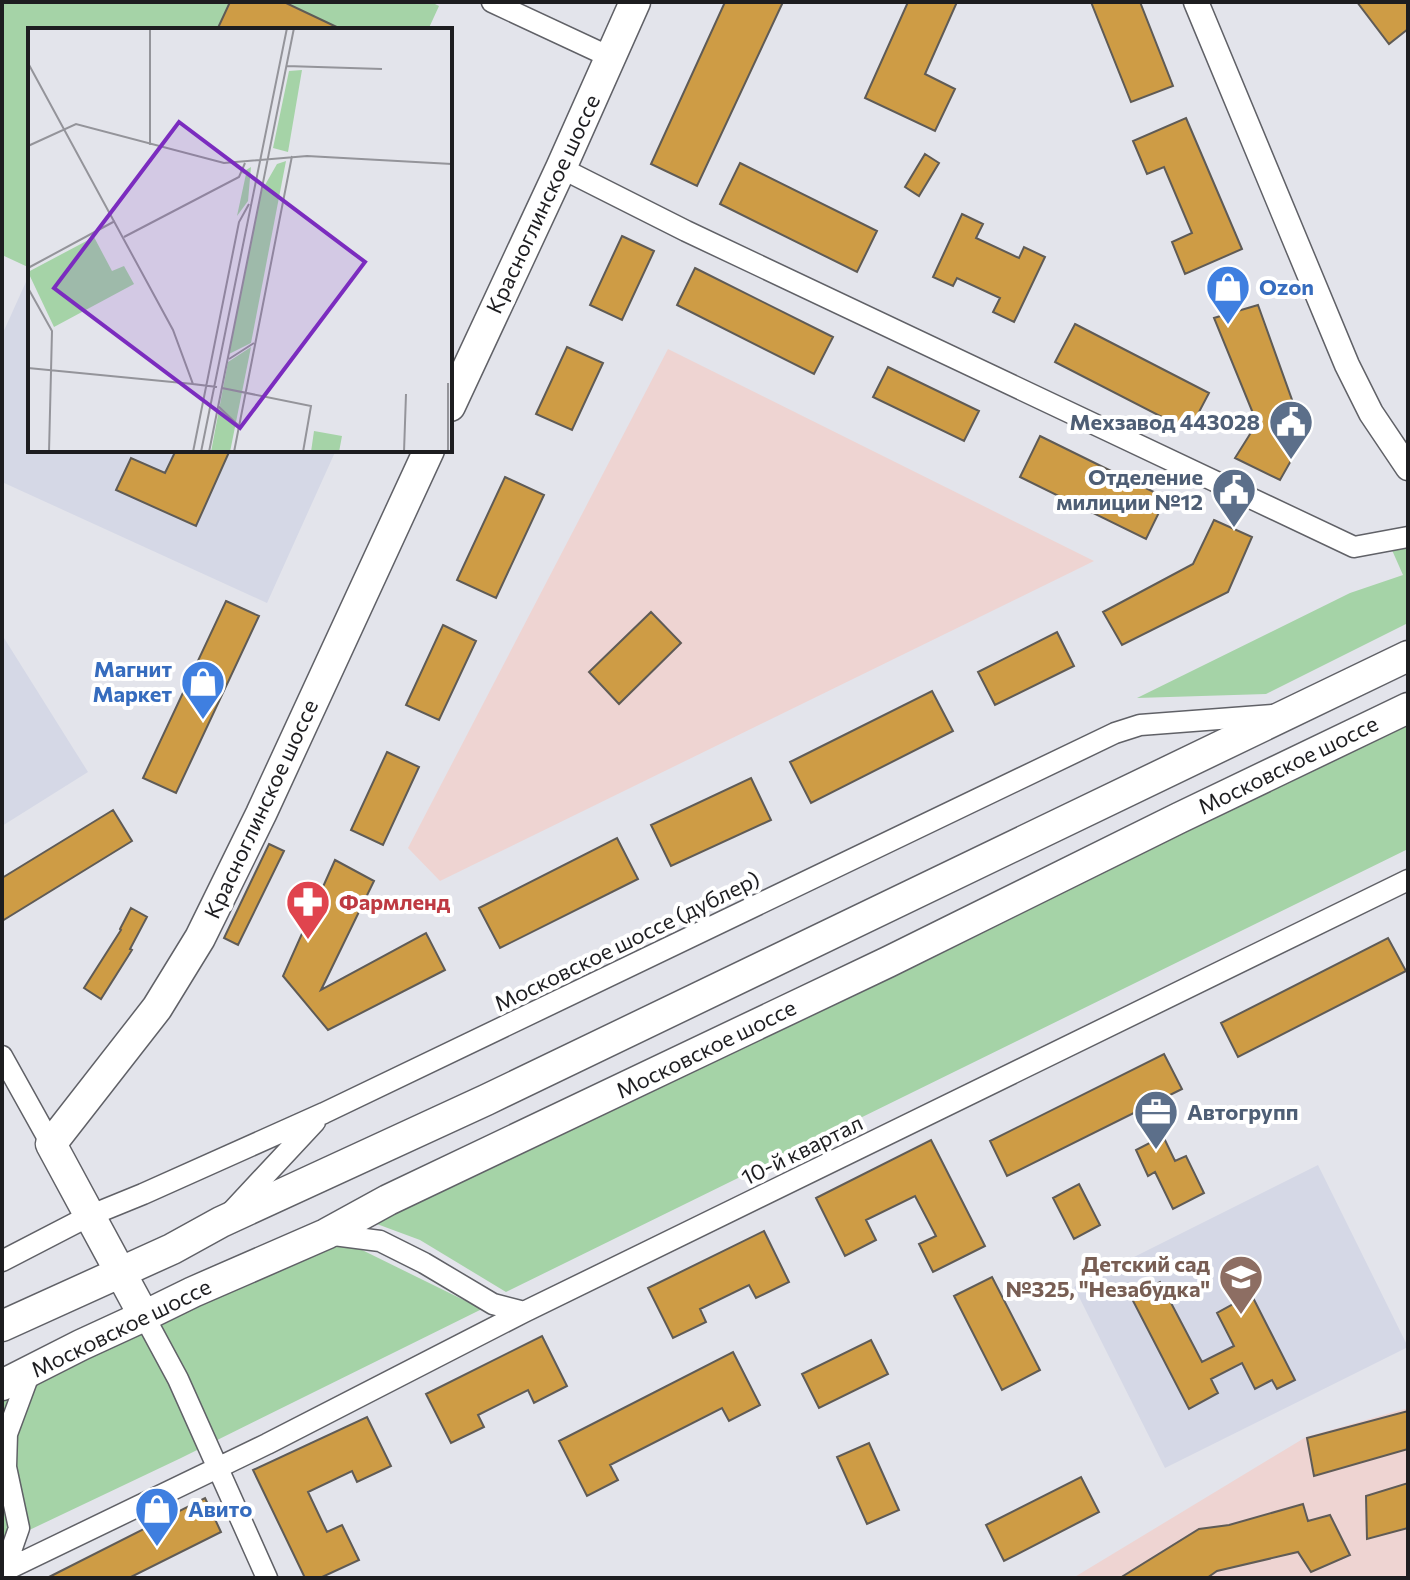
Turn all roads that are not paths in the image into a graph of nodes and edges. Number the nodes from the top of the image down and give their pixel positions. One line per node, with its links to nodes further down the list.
1 (492, 2): 4 (street)
2 (635, 2): 4 (main road, Красноглинское шоссе)
3 (1196, 2): 8 (street)
4 (610, 57): 5 (main road, Красноглинское шоссе)
5 (561, 168): 6 (main road, Красноглинское шоссе); 9 (street)
6 (452, 402)
7 (428, 452): 16 (main road, Красноглинское шоссе)
8 (1408, 468)
9 (1408, 537)
10 (1408, 656): 12 (main road, Московское шоссе)
11 (1408, 708): 19 (main road, Московское шоссе)
12 (1285, 714): 15 (street, Московское шоссе (дублер)); 18 (main road, Московское шоссе)
13 (1408, 880): 22 (street, 10-й квартал)
14 (2, 1056): 16 (street)
15 (324, 1113): 17 (street, Московское шоссе (дублер)); 18 (street)
16 (51, 1144): 17 (main road)
17 (89, 1216): 20 (street, Московское шоссе (дублер)); 21 (main road)
18 (221, 1222): 21 (main road, Московское шоссе)
19 (326, 1234): 22 (street); 23 (main road, Московское шоссе)
20 (2, 1261)
21 (119, 1272): 23 (main road); 24 (main road, Московское шоссе)
22 (524, 1312): 27 (street, 10-й квартал)
23 (144, 1316): 25 (main road, Московское шоссе); 27 (street)
24 (2, 1326)
25 (30, 1372): 26 (main road, Московское шоссе); 28 (street)
26 (2, 1385)
27 (219, 1468): 28 (street, 10-й квартал); 29 (street)
28 (3, 1572)
29 (267, 1578)

